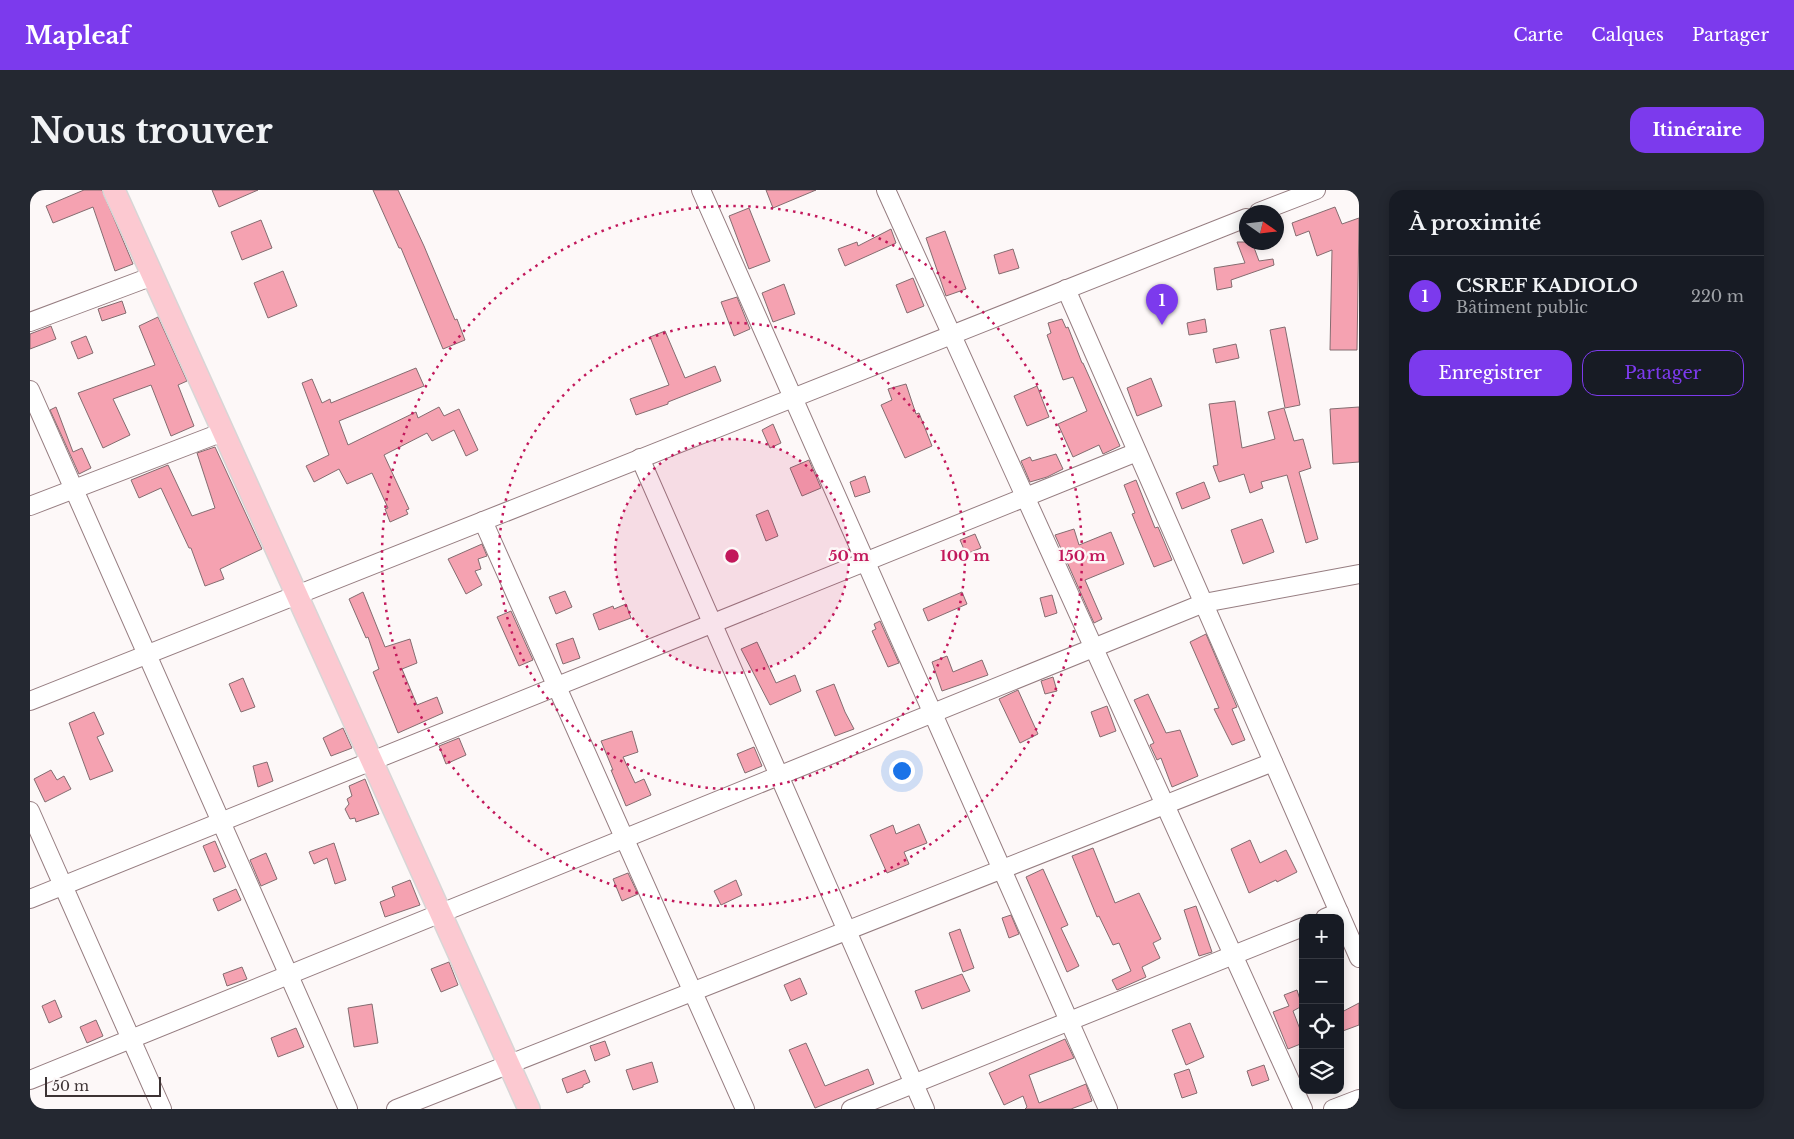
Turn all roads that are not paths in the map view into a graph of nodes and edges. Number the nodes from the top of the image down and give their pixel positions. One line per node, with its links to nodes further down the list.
1 (114, 190): 7 (main road)
2 (701, 190): 12 (street)
3 (886, 190): 10 (street)
4 (1316, 190): 5 (street)
5 (1277, 205)
6 (1239, 221): 8 (street)
7 (153, 276): 9 (street); 13 (main road)
8 (1066, 289): 10 (street); 14 (street)
9 (30, 322)
10 (952, 335): 12 (street); 17 (street)
11 (30, 390): 16 (street)
12 (793, 398): 15 (street); 20 (street)
13 (224, 432): 16 (street); 22 (main road)
14 (1137, 452): 17 (street); 23 (street)
15 (640, 458): 19 (street); 24 (street)
16 (74, 489): 18 (street); 26 (street)
17 (1025, 497): 20 (street); 25 (street)
18 (30, 506)
19 (483, 521): 22 (street); 27 (street)
20 (865, 562): 24 (street); 29 (street)
21 (1359, 574): 23 (street)
22 (296, 595): 26 (street); 30 (main road)
23 (1204, 603): 25 (street); 31 (street)
24 (713, 623): 27 (street); 32 (street)
25 (1094, 648): 29 (street); 33 (street)
26 (147, 654): 28 (street); 35 (street)
27 (557, 686): 30 (street); 36 (street)
28 (30, 700)
29 (933, 713): 32 (street); 37 (street)
30 (372, 761): 35 (street); 40 (main road)
31 (1273, 762): 33 (street); 41 (street)
32 (779, 776): 36 (street); 43 (street)
33 (1165, 805): 37 (street); 45 (street)
34 (30, 811): 38 (street)
35 (221, 821): 38 (street); 47 (street)
36 (625, 838): 40 (street); 48 (street)
37 (1002, 870): 43 (street); 49 (street)
38 (63, 886): 39 (street); 50 (street)
39 (30, 899)
40 (440, 913): 47 (street); 51 (main road)
41 (1332, 914)
42 (1299, 929): 45 (street)
43 (847, 931): 48 (street); 53 (street)
44 (1344, 934): 46 (street)
45 (1233, 954): 49 (street); 63 (street)
46 (1359, 958)
47 (289, 975): 50 (street); 56 (street)
48 (693, 992): 51 (street); 59 (street)
49 (1069, 1021): 53 (street); 62 (street)
50 (131, 1039): 52 (street); 55 (street)
51 (508, 1064): 57 (street); 58 (main road)
52 (30, 1080)
53 (914, 1084): 60 (street); 61 (street)
54 (1359, 1099): 64 (street)
55 (162, 1109)
56 (348, 1109)
57 (396, 1109)
58 (529, 1109)
59 (746, 1109)
60 (852, 1109)
61 (925, 1109)
62 (1108, 1109)
63 (1303, 1109)
64 (1333, 1109)

